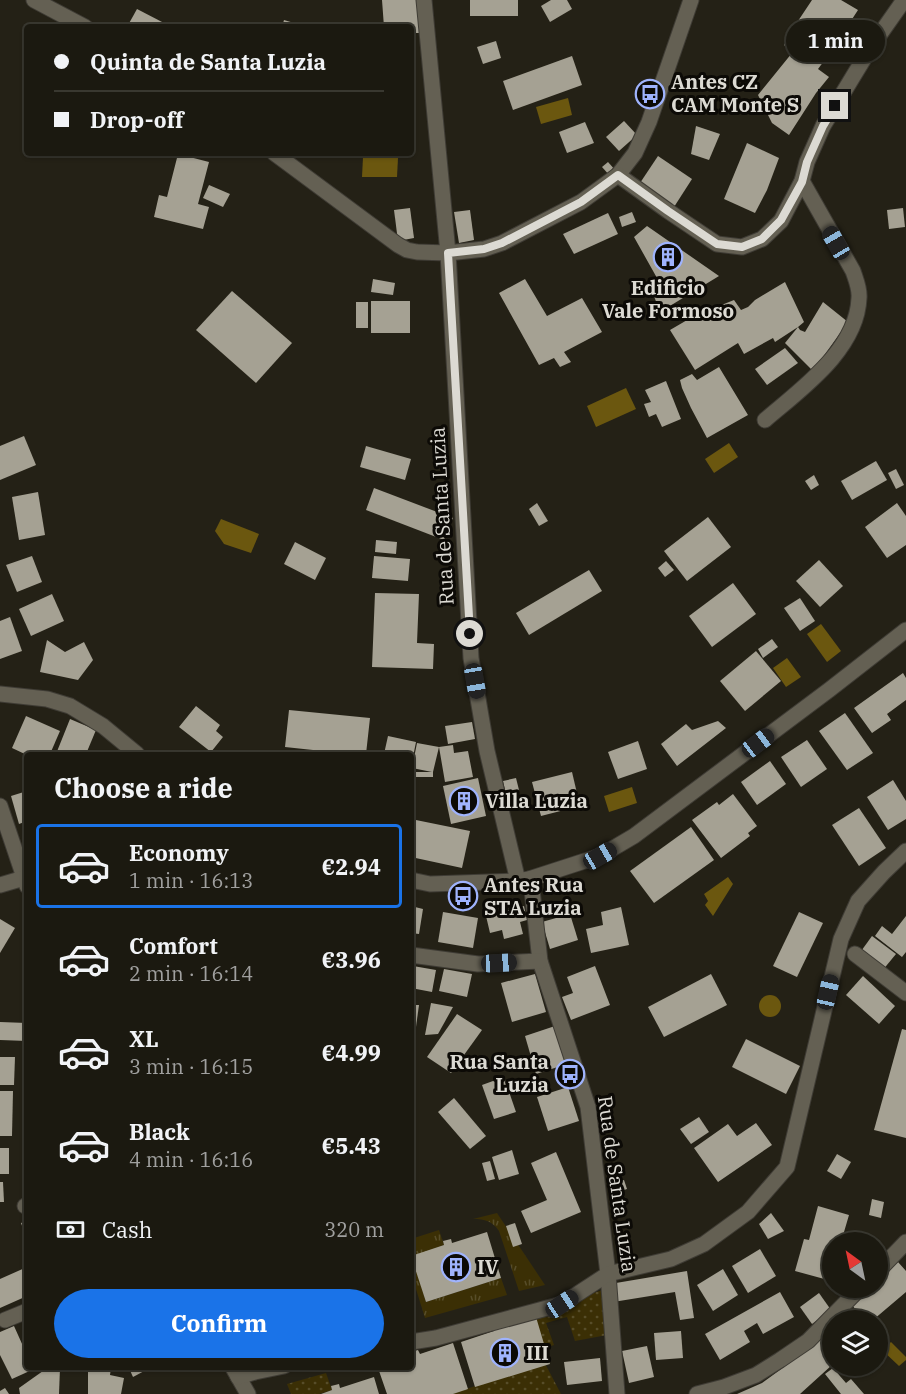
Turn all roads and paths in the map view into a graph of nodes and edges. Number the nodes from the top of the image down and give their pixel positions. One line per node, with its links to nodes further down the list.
1 (34, 0): 5 (street)
2 (424, 0): 9 (street, Rua de Santa Luzia)
3 (691, 0): 7 (street)
4 (904, 0): 8 (street)
5 (78, 24)
6 (278, 156): 9 (street)
7 (618, 175): 8 (street); 9 (street)
8 (802, 182): 10 (street)
9 (448, 253): 17 (street, Rua de Santa Luzia)
10 (765, 420)
11 (906, 630): 17 (street)
12 (0, 694): 13 (street)
13 (135, 752)
14 (0, 806): 16 (street)
15 (906, 851): 27 (street)
16 (24, 876)
17 (523, 880): 18 (street); 23 (street, Rua de Santa Luzia)
18 (414, 881)
19 (24, 882): 20 (street)
20 (0, 885)
21 (855, 954): 24 (street)
22 (414, 955): 23 (street)
23 (540, 961): 27 (street, Rua de Santa Luzia)
24 (906, 993)
25 (906, 1242): 26 (street)
26 (888, 1261)
27 (608, 1274): 31 (street); 35 (street, Rua de Santa Luzia)
28 (850, 1298): 36 (street)
29 (24, 1312): 30 (street)
30 (5, 1320)
31 (414, 1342)
32 (265, 1370): 33 (street)
33 (235, 1372): 34 (street)
34 (248, 1394)
35 (617, 1394)
36 (698, 1394)

